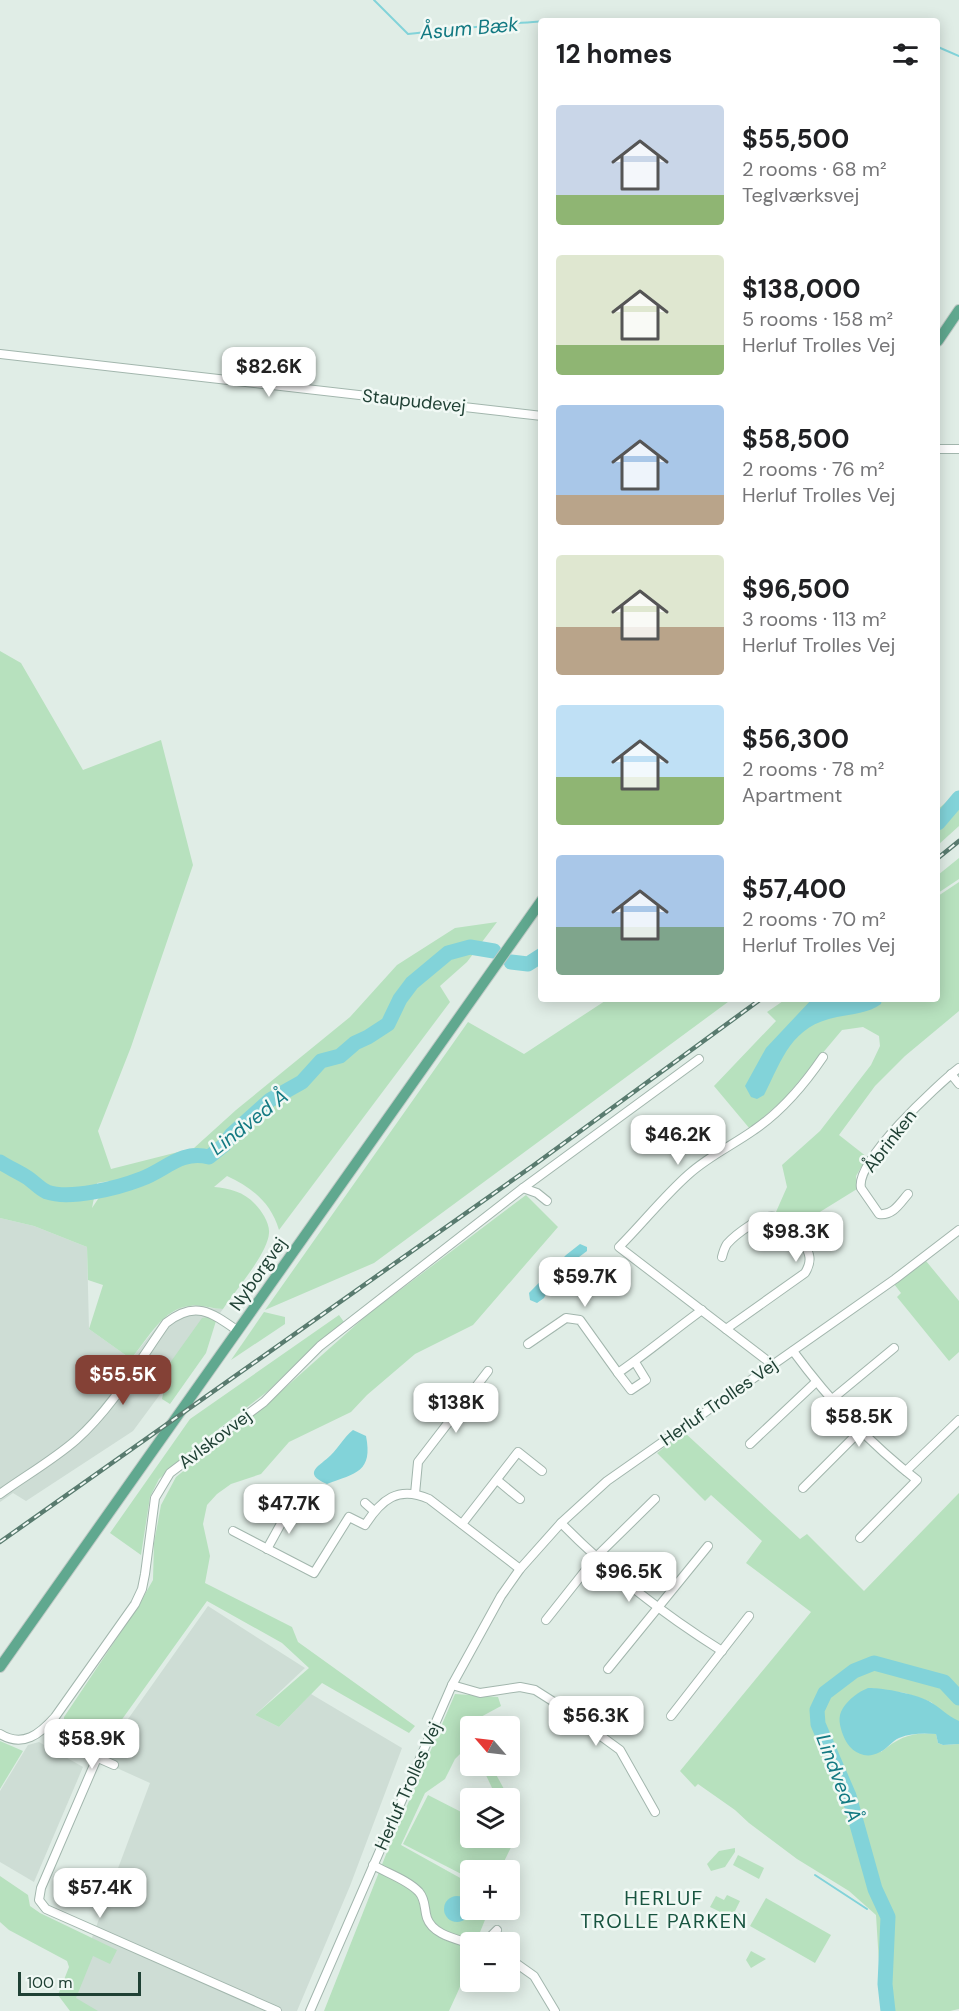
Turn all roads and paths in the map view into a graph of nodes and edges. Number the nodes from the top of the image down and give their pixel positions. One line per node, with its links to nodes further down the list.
1 (959, 310): 2 (main road)
2 (940, 337)
3 (0, 354): 4 (street, Staupudevej)
4 (538, 416)
5 (940, 449): 6 (street)
6 (959, 449)
7 (538, 906): 20 (main road, Nyborgvej)
8 (823, 1057): 18 (street)
9 (699, 1059): 13 (street, Avlskovvej)
10 (959, 1068): 11 (street, Åbrinken)
11 (951, 1074): 12 (street); 14 (street, Åbrinken)
12 (959, 1084)
13 (523, 1188): 15 (street); 60 (street, Avlskovvej)
14 (908, 1194)
15 (547, 1201)
16 (959, 1230): 23 (street, Herluf Trolles Vej)
17 (722, 1257): 19 (street)
18 (702, 1310): 19 (street); 24 (street)
19 (726, 1329): 25 (street)
20 (238, 1331): 37 (street); 56 (main road, Nyborgvej)
21 (528, 1344): 27 (street)
22 (894, 1348): 29 (street)
23 (793, 1351): 25 (street, Herluf Trolles Vej); 28 (street, Herluf Trolles Vej)
24 (634, 1362): 27 (street); 27 (street)
25 (773, 1365): 44 (street, Herluf Trolles Vej)
26 (489, 1371): 38 (street)
27 (618, 1373)
28 (816, 1382): 29 (street, Herluf Trolles Vej); 32 (street)
29 (831, 1400): 31 (street, Herluf Trolles Vej)
30 (959, 1420): 34 (street)
31 (860, 1431): 34 (street, Herluf Trolles Vej); 36 (street)
32 (750, 1443)
33 (542, 1471): 35 (street)
34 (906, 1472): 47 (street)
35 (497, 1480): 39 (street); 45 (street)
36 (803, 1488)
37 (0, 1494)
38 (415, 1494): 43 (street); 45 (street)
39 (520, 1499)
40 (655, 1499): 50 (street)
41 (366, 1503): 43 (street)
42 (289, 1509): 49 (street)
43 (374, 1511): 49 (street)
44 (561, 1523): 50 (street); 51 (street, Herluf Trolles Vej)
45 (462, 1524): 51 (street)
46 (233, 1531): 49 (street)
47 (860, 1538)
48 (708, 1546): 52 (street)
49 (267, 1549)
50 (596, 1557): 52 (street); 54 (street)
51 (520, 1569): 58 (street, Herluf Trolles Vej)
52 (656, 1608): 55 (street); 57 (street)
53 (749, 1616): 55 (street)
54 (546, 1620)
55 (722, 1652): 59 (street)
56 (0, 1667)
57 (608, 1669)
58 (452, 1685): 64 (street); 65 (street, Herluf Trolles Vej)
59 (671, 1716)
60 (0, 1734)
61 (80, 1750): 62 (street)
62 (97, 1758): 63 (street); 68 (street)
63 (114, 1765)
64 (655, 1812)
65 (373, 1865): 66 (street); 69 (street, Herluf Trolles Vej)
66 (460, 1940)
67 (520, 1966): 70 (street)
68 (277, 2011)
69 (310, 2011)
70 (555, 2011)

